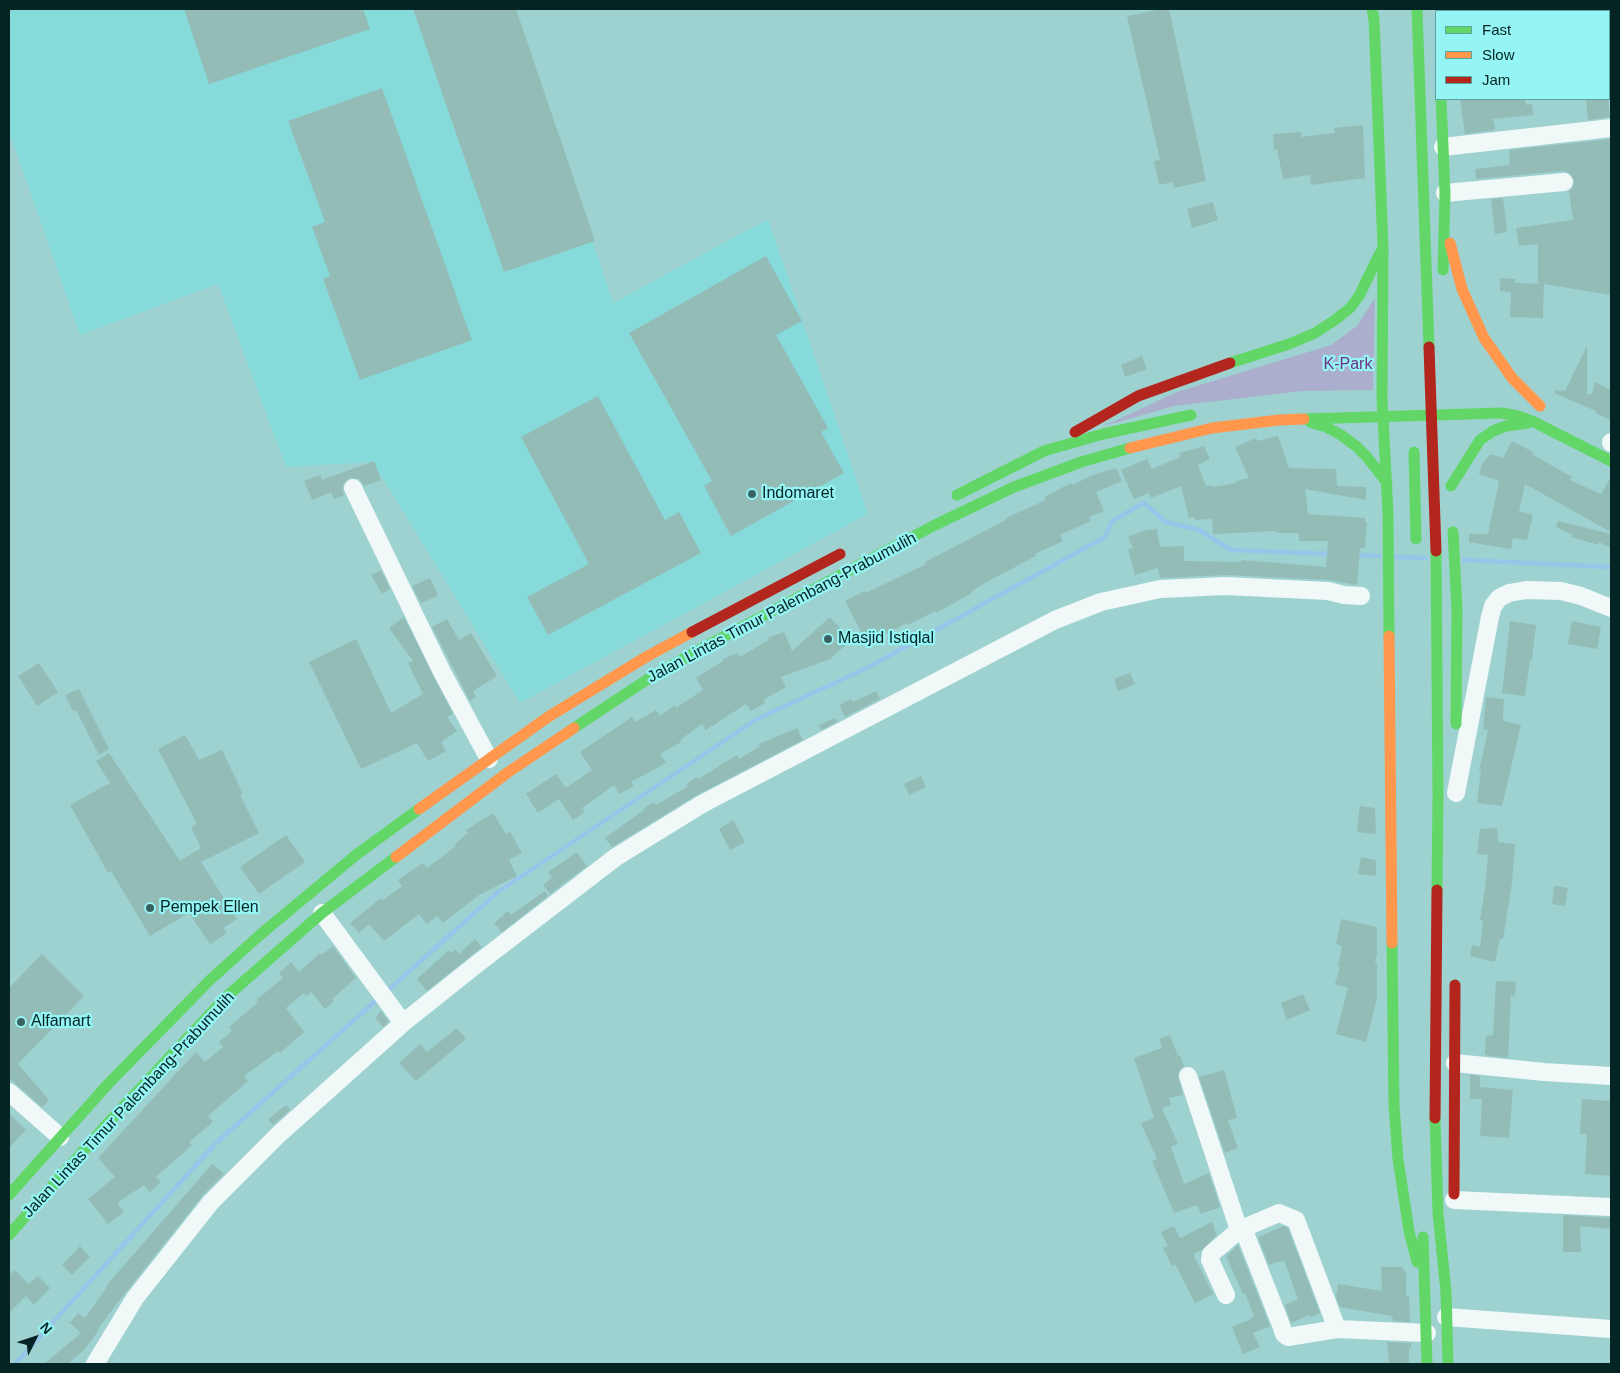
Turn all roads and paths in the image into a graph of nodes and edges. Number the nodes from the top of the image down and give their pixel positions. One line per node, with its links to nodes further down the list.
1 (1372, 9): 9 (highway)
2 (1417, 9): 52 (highway)
3 (1441, 100): 5 (highway)
4 (1611, 128): 5 (street)
5 (1443, 147): 7 (highway)
6 (1564, 182): 7 (street)
7 (1445, 193): 8 (highway)
8 (1445, 222): 10 (highway); 13 (highway)
9 (1383, 247): 16 (highway); 20 (highway)
10 (1443, 281)
11 (1517, 399): 13 (highway)
12 (1444, 405): 16 (highway, Jalan Lintas Timur Palembang-Prabumulih); 18 (highway); 19 (highway); 30 (highway)
13 (1540, 406): 14 (highway)
14 (1552, 411)
15 (1198, 414): 20 (highway)
16 (1382, 416): 17 (highway, Jalan Lintas Timur Palembang-Prabumulih); 23 (highway)
17 (1303, 419): 23 (highway); 35 (highway, Jalan Lintas Timur Palembang-Prabumulih)
18 (1534, 422): 21 (highway); 24 (highway)
19 (1446, 428)
20 (1044, 451): 26 (highway)
21 (1611, 462)
22 (1449, 469): 24 (highway)
23 (1387, 482): 54 (highway)
24 (1451, 486): 27 (highway)
25 (353, 488): 33 (street)
26 (945, 500)
27 (1451, 500)
28 (1452, 521): 34 (highway)
29 (848, 550): 33 (highway, Jalan Lintas Timur Palembang-Prabumulih)
30 (1416, 555)
31 (1361, 596): 39 (street)
32 (1611, 608): 34 (street)
33 (489, 759): 35 (highway, Jalan Lintas Timur Palembang-Prabumulih)
34 (1456, 798)
35 (403, 836): 36 (highway, Jalan Lintas Timur Palembang-Prabumulih); 37 (highway, Jalan Lintas Timur Palembang-Prabumulih)
36 (322, 913): 37 (highway, Jalan Lintas Timur Palembang-Prabumulih); 39 (street)
37 (237, 972): 44 (highway, Jalan Lintas Timur Palembang-Prabumulih); 50 (highway, Jalan Lintas Timur Palembang-Prabumulih)
38 (1455, 976): 40 (highway)
39 (403, 1023): 59 (street)
40 (1455, 1063): 42 (street); 46 (highway)
41 (1188, 1076): 49 (street)
42 (1611, 1076)
43 (9, 1092): 44 (street)
44 (60, 1137): 45 (highway, Jalan Lintas Timur Palembang-Prabumulih)
45 (9, 1195)
46 (1453, 1204): 47 (street)
47 (1611, 1207)
48 (1422, 1225): 54 (highway)
49 (1241, 1229): 53 (street); 56 (street); 56 (street)
50 (9, 1235)
51 (1452, 1235): 52 (highway)
52 (1446, 1292): 55 (highway)
53 (1226, 1295)
54 (1426, 1295): 58 (highway)
55 (1446, 1317): 57 (street); 61 (highway)
56 (1337, 1329): 58 (street)
57 (1611, 1329)
58 (1427, 1332): 60 (highway)
59 (95, 1364)
60 (1427, 1364)
61 (1448, 1364)

